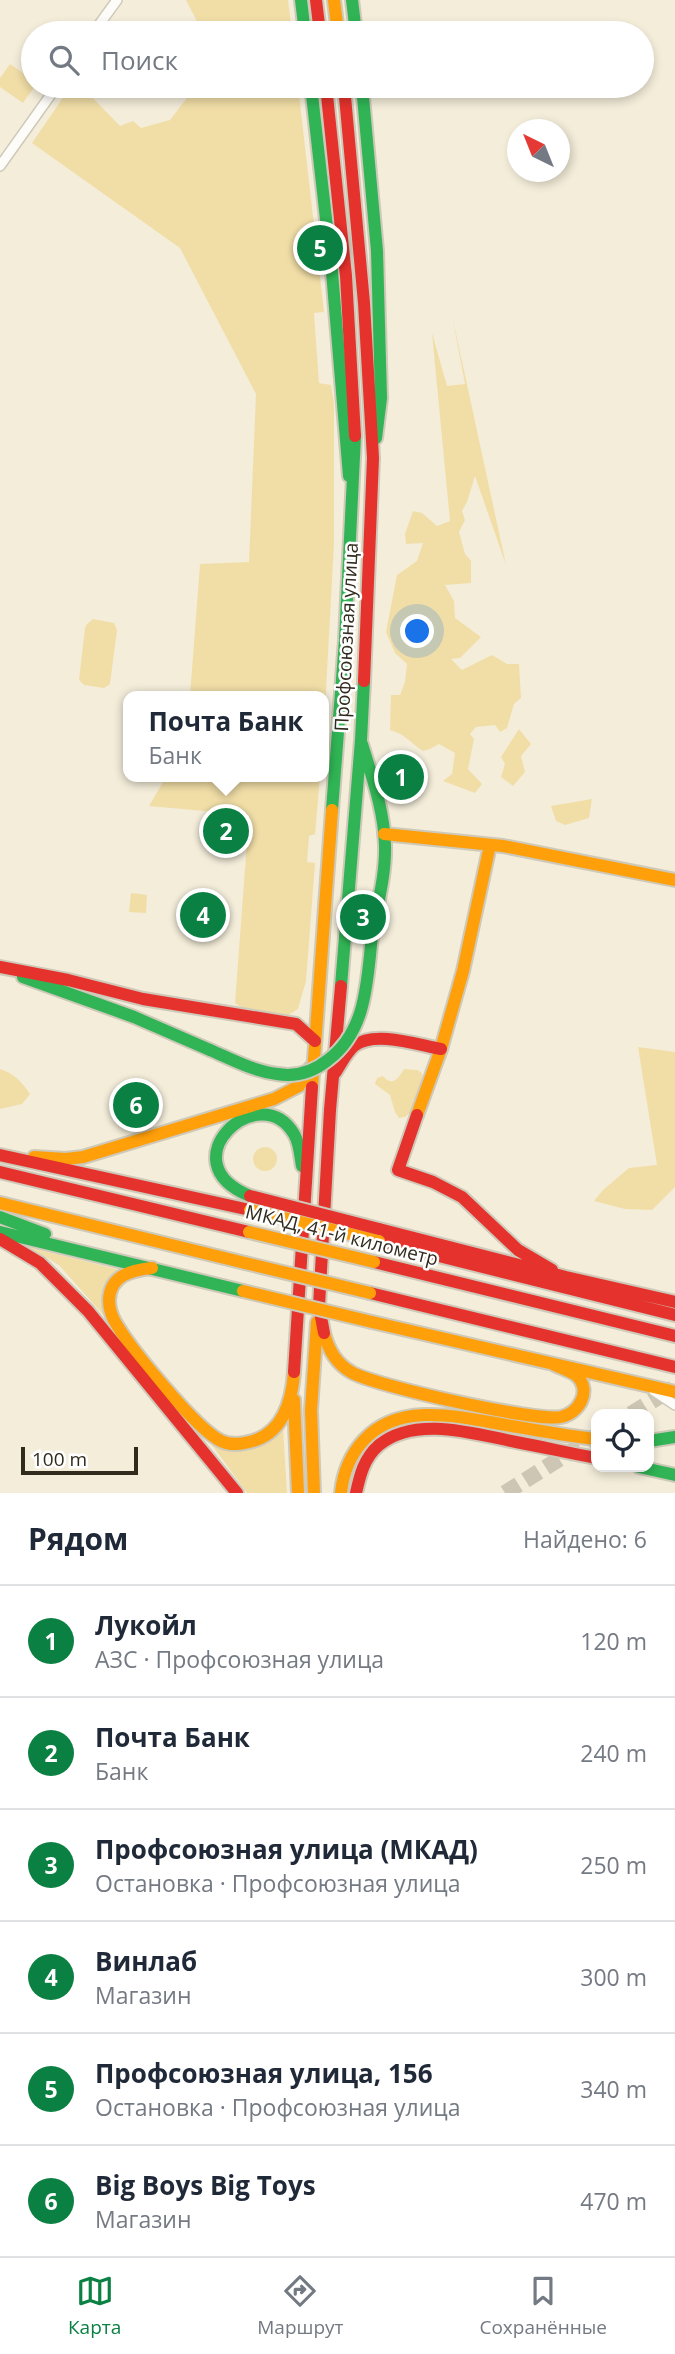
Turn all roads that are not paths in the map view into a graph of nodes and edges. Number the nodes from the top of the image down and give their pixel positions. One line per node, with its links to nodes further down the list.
1 (117, 0): 6 (street)
2 (304, 0): 7 (main road)
3 (316, 0): 8 (main road)
4 (334, 0): 9 (main road)
5 (352, 0): 10 (main road)
6 (102, 21)
7 (304, 21)
8 (319, 21)
9 (337, 21)
10 (355, 21)
11 (48, 98): 16 (street)
12 (312, 98): 18 (main road, Профсоюзная улица)
13 (327, 98): 18 (main road, Профсоюзная улица)
14 (345, 98): 17 (main road, Профсоюзная улица)
15 (363, 98): 17 (main road, Профсоюзная улица)
16 (0, 166)
17 (373, 458): 19 (main road, Профсоюзная улица)
18 (353, 509): 24 (main road, Профсоюзная улица)
19 (361, 740): 20 (main road); 28 (main road, Профсоюзная улица)
20 (384, 834): 21 (main road); 23 (main road, bridge)
21 (490, 845): 22 (main road); 27 (main road)
22 (675, 880)
23 (0, 967): 25 (main road)
24 (317, 1009): 25 (main road); 26 (main road, Профсоюзная улица)
25 (296, 1024): 26 (main road)
26 (314, 1047): 29 (main road); 31 (main road, Профсоюзная улица)
27 (441, 1049): 28 (main road); 40 (main road)
28 (335, 1073): 42 (main road, Профсоюзная улица)
29 (1, 1155): 33 (main road)
30 (0, 1172): 44 (main road, МКАД, 41-й километр, bridge)
31 (306, 1188): 33 (main road); 47 (main road)
32 (0, 1203): 46 (main road, bridge)
33 (250, 1203): 36 (main road, bridge); 36 (main road, bridge)
34 (0, 1217): 38 (main road)
35 (0, 1232): 38 (main road)
36 (379, 1235): 40 (main road); 43 (main road)
37 (0, 1239): 52 (main road)
38 (103, 1256): 39 (main road)
39 (152, 1268): 45 (main road, bridge); 47 (main road)
40 (566, 1277): 41 (main road)
41 (675, 1302)
42 (319, 1306): 45 (main road); 61 (main road)
43 (675, 1315)
44 (675, 1336)
45 (553, 1364): 48 (main road)
46 (675, 1367)
47 (294, 1377): 60 (main road)
48 (636, 1383): 49 (main road); 50 (street)
49 (675, 1392)
50 (675, 1405)
51 (675, 1437): 54 (main road)
52 (192, 1438): 58 (street); 59 (main road)
53 (591, 1439): 62 (main road)
54 (654, 1440)
55 (591, 1457): 63 (main road)
56 (654, 1470): 57 (main road)
57 (675, 1475)
58 (228, 1493)
59 (237, 1493)
60 (298, 1493)
61 (314, 1493)
62 (341, 1493)
63 (356, 1493)

